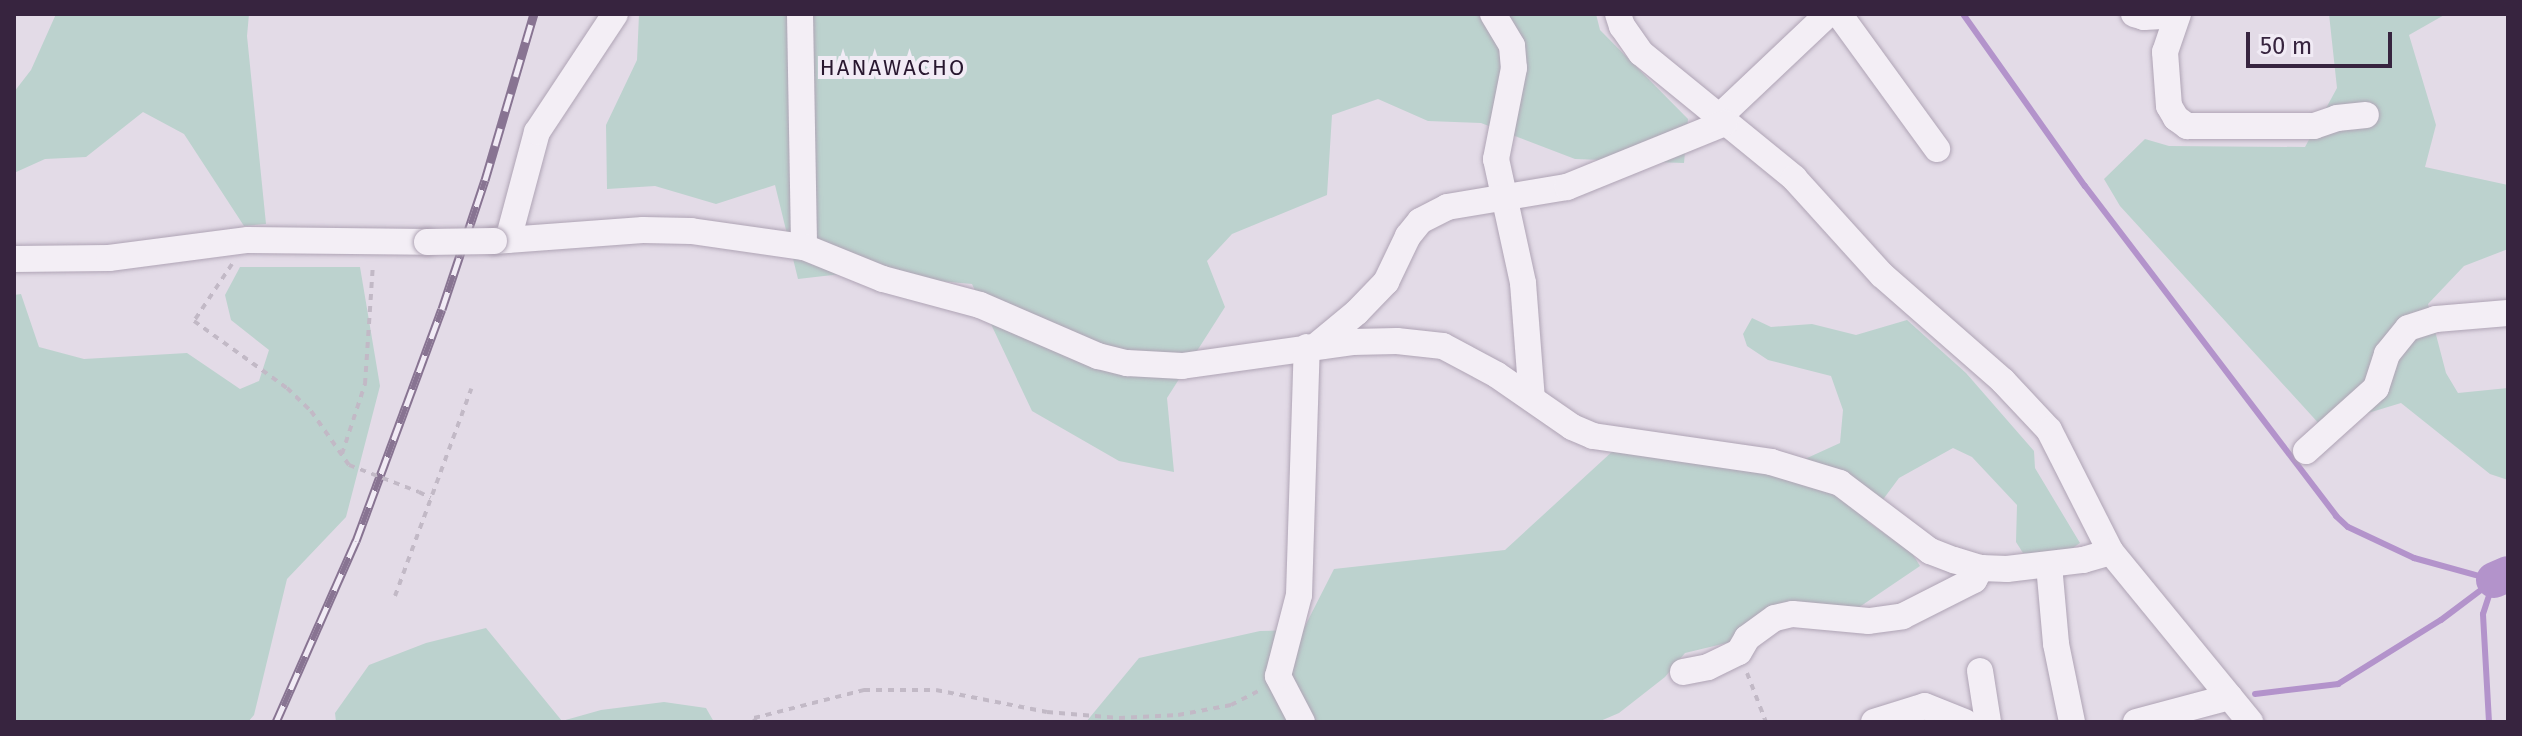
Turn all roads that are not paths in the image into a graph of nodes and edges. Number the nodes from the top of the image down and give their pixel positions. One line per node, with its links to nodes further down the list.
1 (615, 14): 13 (street)
2 (800, 14): 14 (street)
3 (1493, 14): 12 (street)
4 (1618, 14): 10 (street)
5 (1828, 14): 10 (street)
6 (1839, 14): 11 (street)
7 (2134, 14): 8 (street)
8 (2178, 15): 9 (street)
9 (2366, 115)
10 (1722, 120): 12 (street); 20 (street)
11 (1937, 149)
12 (1502, 195): 17 (street); 18 (street)
13 (501, 240): 14 (street); 15 (street, bridge)
14 (804, 247): 17 (street)
15 (14, 259)
16 (2508, 313): 19 (street)
17 (1312, 346): 18 (street); 26 (street)
18 (1532, 399): 22 (street)
19 (2306, 451)
20 (2111, 552): 21 (street); 25 (street)
21 (2049, 565): 22 (street); 30 (street)
22 (1981, 568): 24 (street)
23 (1980, 671): 29 (street)
24 (1683, 672)
25 (2230, 697): 31 (street); 32 (street)
26 (1302, 722)
27 (1874, 722): 28 (street)
28 (1965, 722)
29 (1988, 722)
30 (2072, 722)
31 (2136, 722)
32 (2250, 722)

